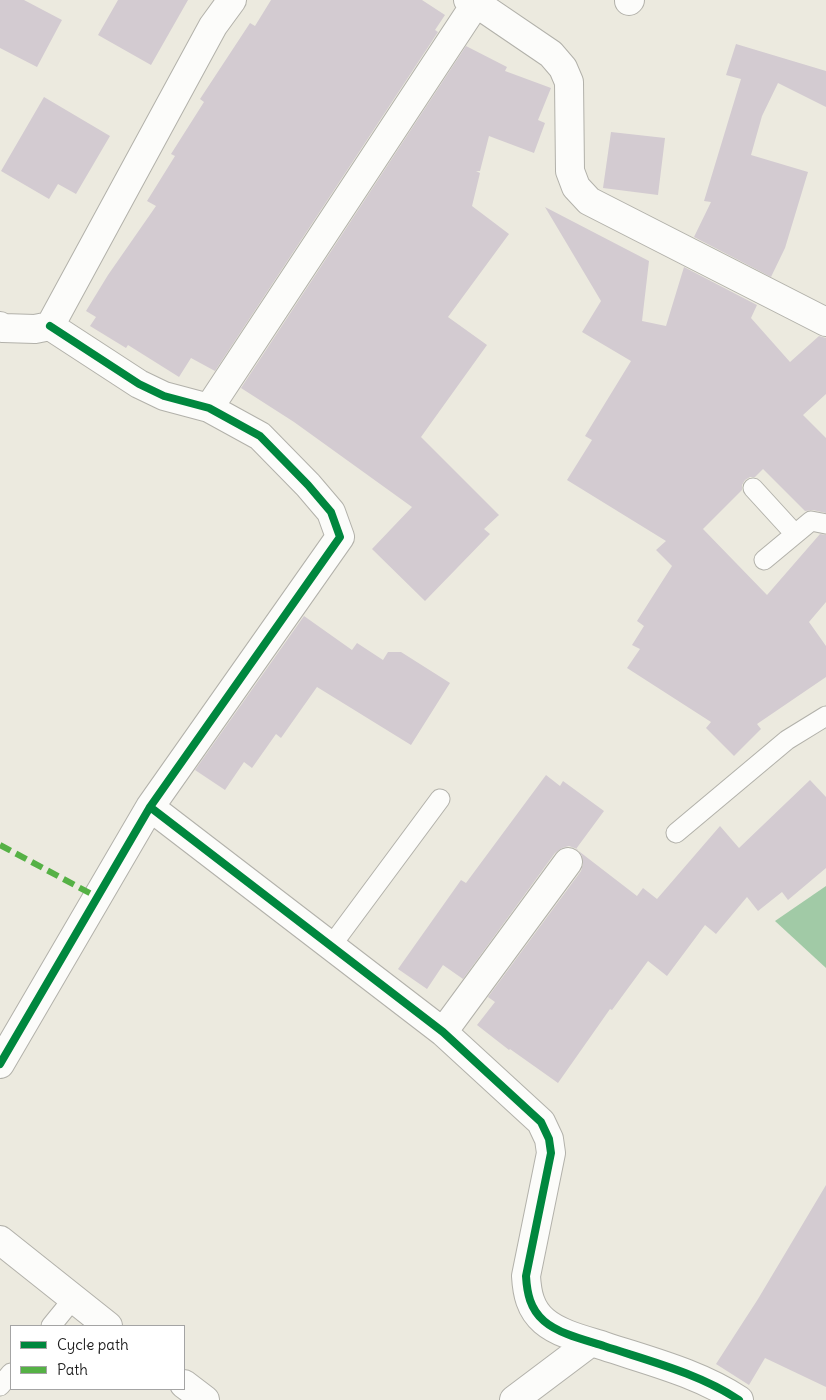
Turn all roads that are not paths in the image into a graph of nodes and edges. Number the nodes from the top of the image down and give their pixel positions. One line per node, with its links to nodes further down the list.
1 (232, 0): 5 (street)
2 (472, 2): 3 (street); 6 (street)
3 (826, 322)
4 (0, 326): 5 (street)
5 (50, 326): 6 (street)
6 (209, 408): 13 (street)
7 (753, 488): 9 (lane)
8 (826, 524): 9 (lane)
9 (795, 534): 10 (lane)
10 (764, 560)
11 (826, 716): 14 (lane)
12 (440, 799): 16 (lane)
13 (150, 807): 16 (street); 18 (street)
14 (676, 833)
15 (568, 862): 17 (street)
16 (330, 946): 17 (street)
17 (442, 1032): 23 (street)
18 (0, 1064)
19 (0, 1240): 20 (street)
20 (73, 1299): 21 (lane); 22 (street)
21 (52, 1325)
22 (107, 1325)
23 (591, 1342): 28 (street); 29 (street)
24 (10, 1374): 26 (lane)
25 (185, 1385): 27 (street)
26 (0, 1386)
27 (205, 1400)
28 (514, 1400)
29 (739, 1400)

